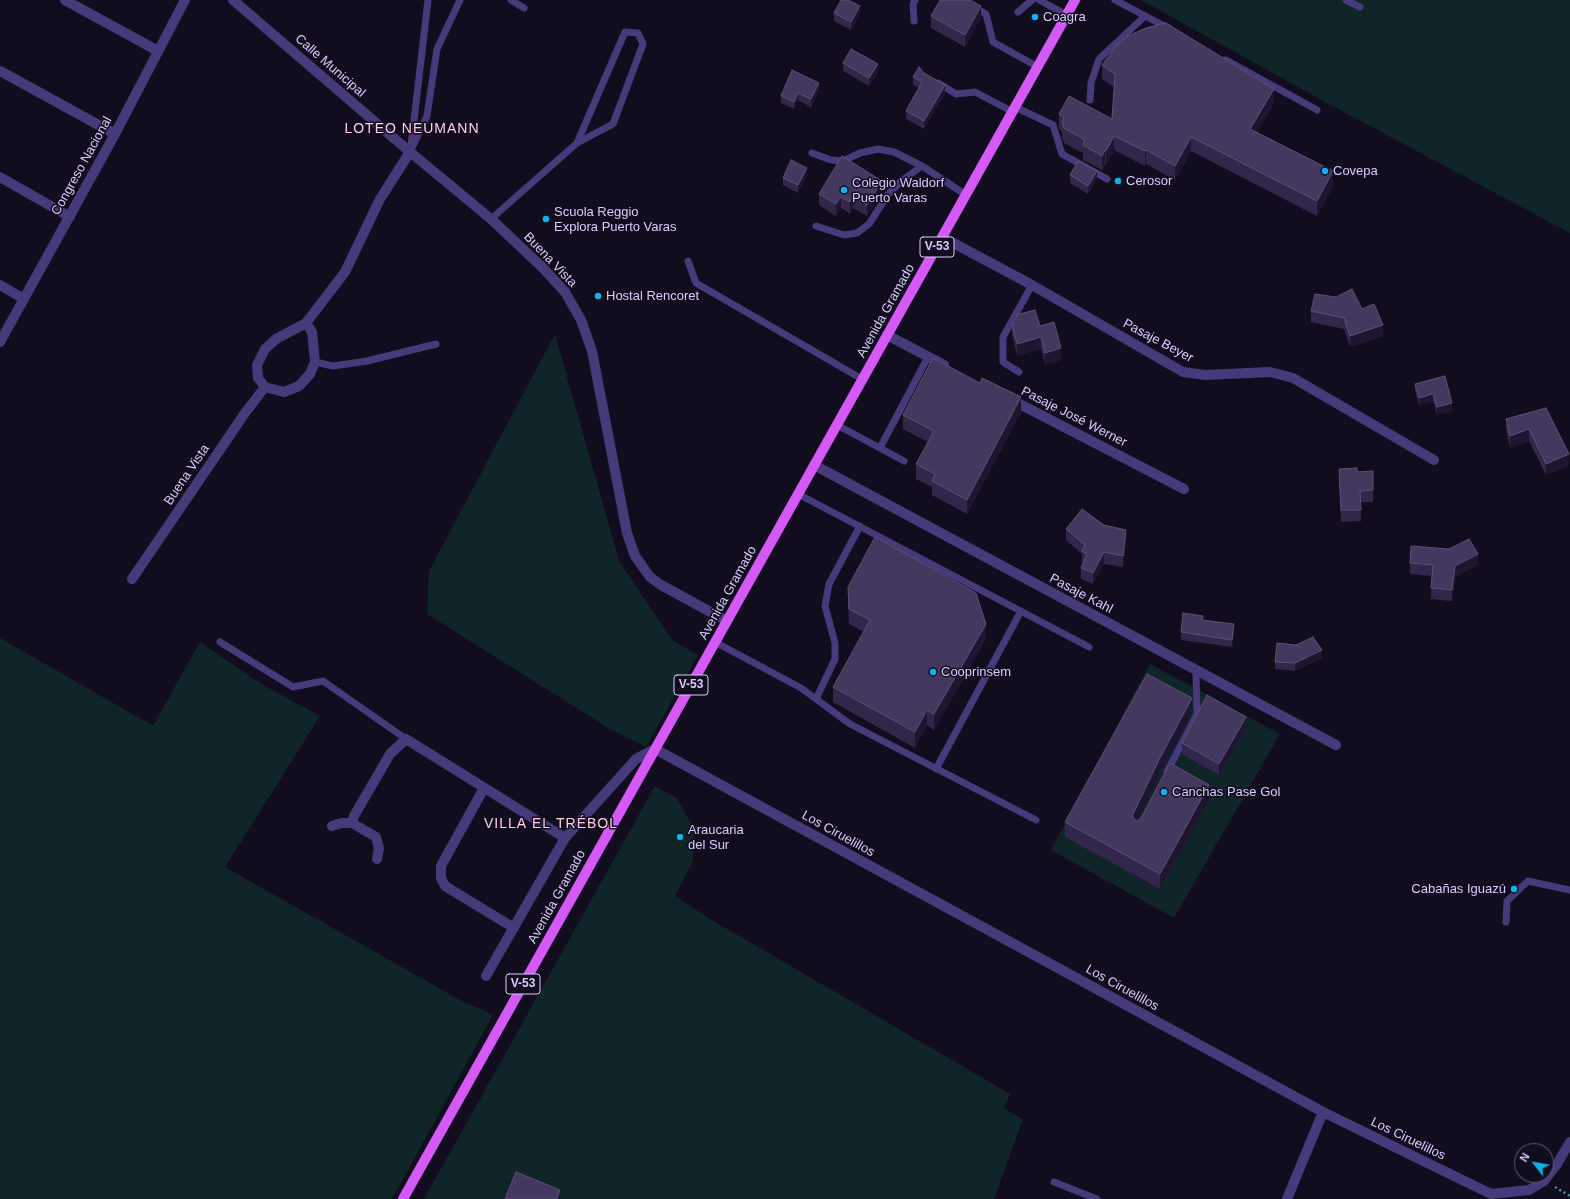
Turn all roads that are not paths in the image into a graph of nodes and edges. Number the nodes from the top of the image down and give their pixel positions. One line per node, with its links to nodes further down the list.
1 (65, 0): 21 (street)
2 (185, 0): 21 (street, Congreso Nacional)
3 (233, 0): 31 (street, Calle Municipal)
4 (428, 0): 31 (lane)
5 (460, 0): 31 (lane)
6 (511, 0): 14 (lane)
7 (915, 0): 19 (lane)
8 (960, 0): 23 (lane)
9 (1032, 0): 16 (lane)
10 (1039, 0): 17 (lane)
11 (1075, 0): 17 (main road, Avenida Gramado / V-53)
12 (1115, 0): 18 (lane)
13 (1346, 0): 15 (lane)
14 (524, 8)
15 (1360, 8)
16 (1018, 12)
17 (1067, 15): 23 (main road, Avenida Gramado / V-53)
18 (1144, 16): 20 (lane); 26 (lane)
19 (914, 21)
20 (1172, 31)
21 (158, 51): 29 (street, Congreso Nacional)
22 (1220, 57): 28 (lane)
23 (1038, 67): 27 (main road, Avenida Gramado / V-53)
24 (0, 71): 29 (street)
25 (933, 80): 27 (lane)
26 (1090, 100)
27 (1014, 109): 35 (lane); 36 (main road, Avenida Gramado / V-53)
28 (1317, 110)
29 (115, 134): 37 (street, Congreso Nacional)
30 (577, 143): 30 (lane); 38 (lane)
31 (410, 152): 38 (street, Buena Vista); 45 (street)
32 (812, 153): 33 (lane)
33 (922, 166): 36 (lane); 39 (lane)
34 (0, 177): 37 (street)
35 (1107, 178)
36 (966, 195): 40 (main road, Avenida Gramado / V-53)
37 (70, 217): 44 (street, Congreso Nacional)
38 (491, 219): 66 (street, Buena Vista)
39 (816, 226)
40 (942, 237): 43 (street, Pasaje Beyer); 46 (main road, Avenida Gramado / V-53)
41 (688, 261): 53 (lane)
42 (0, 285): 44 (street)
43 (1032, 285): 52 (lane); 59 (street, Pasaje Beyer)
44 (24, 298): 47 (street, Congreso Nacional)
45 (306, 323): 50 (street); 54 (street)
46 (887, 335): 49 (street); 53 (main road, Avenida Gramado / V-53)
47 (0, 342)
48 (436, 344): 50 (lane)
49 (928, 357): 51 (street); 57 (lane)
50 (315, 362): 54 (street)
51 (957, 371)
52 (1019, 372)
53 (862, 379): 56 (main road, Avenida Gramado / V-53)
54 (265, 387): 64 (street, Buena Vista)
55 (999, 394): 61 (street, Pasaje José Werner)
56 (837, 425): 57 (lane); 60 (main road, Avenida Gramado / V-53)
57 (880, 448): 58 (lane)
58 (904, 460)
59 (1434, 460)
60 (814, 465): 62 (main road, Avenida Gramado / V-53); 70 (street, Pasaje Kahl)
61 (1184, 489)
62 (798, 494): 63 (lane); 66 (main road, Avenida Gramado / V-53)
63 (860, 526): 65 (lane); 71 (lane)
64 (132, 579)
65 (1021, 611): 69 (lane); 75 (lane)
66 (727, 621): 68 (main road, Avenida Gramado / V-53)
67 (220, 642): 72 (lane)
68 (715, 642): 71 (lane); 74 (main road, Avenida Gramado / V-53)
69 (1089, 647)
70 (1196, 671): 73 (street, Pasaje Kahl); 76 (lane)
71 (816, 698): 75 (lane)
72 (406, 739): 77 (street); 79 (street)
73 (1336, 745)
74 (655, 749): 81 (street); 87 (street, Los Ciruelillos); 90 (main road, Avenida Gramado / V-53)
75 (936, 769): 78 (lane)
76 (1165, 776)
77 (484, 788): 81 (street); 85 (street)
78 (1036, 820)
79 (352, 823): 80 (street); 82 (street)
80 (332, 826)
81 (566, 838): 85 (street)
82 (377, 859)
83 (1570, 890): 84 (lane)
84 (1506, 922)
85 (514, 928): 86 (street)
86 (486, 976)
87 (1323, 1112): 88 (street, Los Ciruelillos); 92 (street)
88 (1570, 1142)
89 (1054, 1182): 91 (lane)
90 (403, 1199)
91 (1097, 1199)
92 (1287, 1199)

